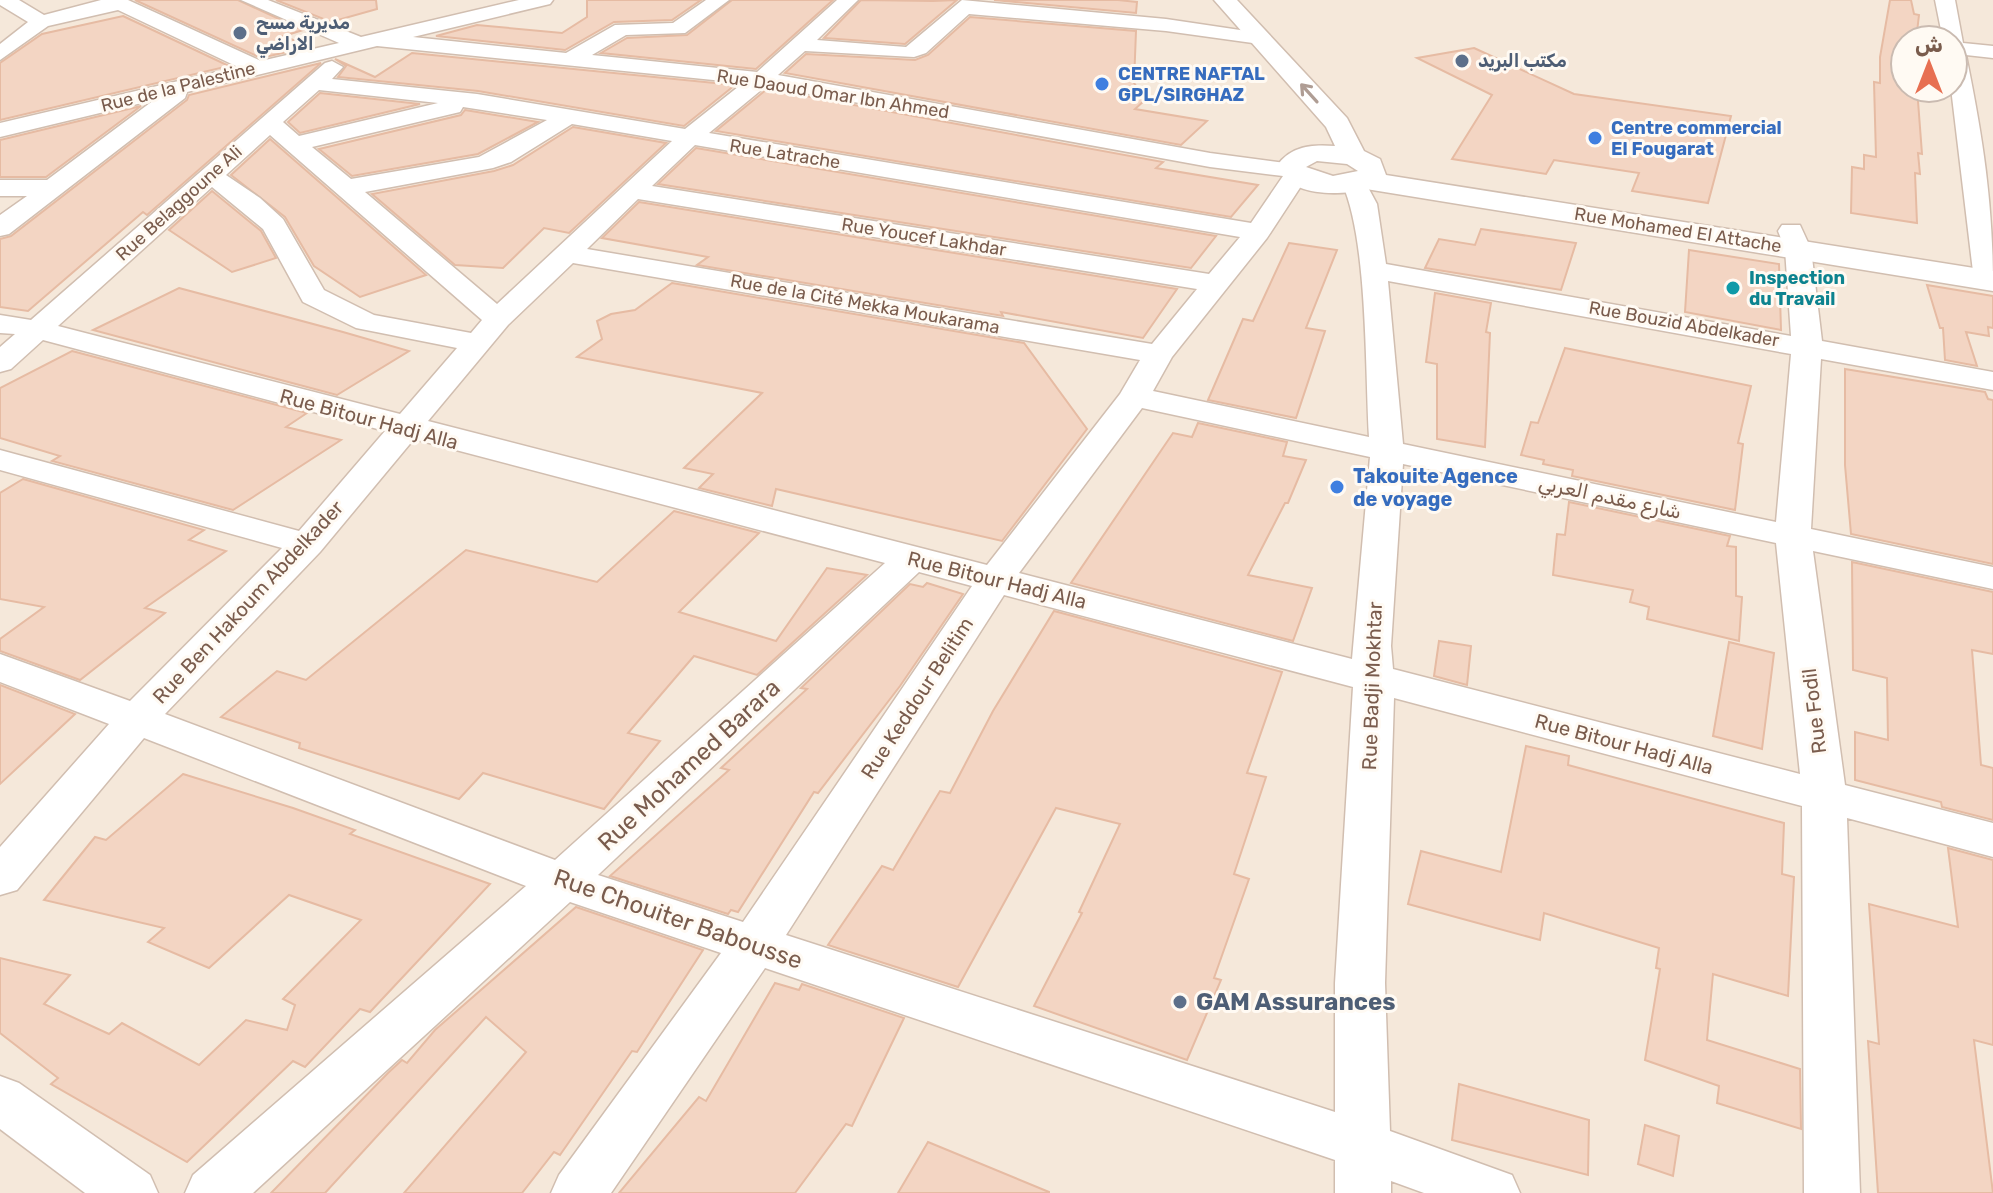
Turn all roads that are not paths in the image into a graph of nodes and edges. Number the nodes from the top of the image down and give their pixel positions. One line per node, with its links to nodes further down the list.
1 (6, 0): 13 (street)
2 (251, 0): 17 (street)
3 (543, 0): 17 (street, Rue de la Palestine)
4 (719, 0): 22 (street)
5 (848, 0): 18 (street, Rue Ben Hakoum Abdelkader)
6 (1129, 0): 12 (street)
7 (1206, 0): 15 (street)
8 (1225, 0): 16 (street)
9 (1945, 0): 14 (street)
10 (116, 2): 13 (street); 24 (street)
11 (968, 4): 12 (street); 18 (street)
12 (1112, 20): 15 (street)
13 (41, 22): 20 (street)
14 (1950, 24)
15 (1233, 33): 16 (street); 30 (street)
16 (1260, 38): 39 (street, one-way to 16)
17 (364, 41): 22 (street, Rue Daoud Omar Ibn Ahmed); 24 (street, Rue de la Palestine); 27 (street, Rue Belaggoune Ali)
18 (796, 44): 26 (street, Rue Ben Hakoum Abdelkader)
19 (1993, 52): 21 (street)
20 (0, 54)
21 (1969, 56)
22 (569, 60): 26 (street, Rue Daoud Omar Ibn Ahmed)
23 (1969, 62): 25 (street)
24 (256, 67): 28 (street, Rue de la Palestine)
25 (1993, 72)
26 (762, 79): 36 (street, Rue Ben Hakoum Abdelkader); 38 (street, Rue Daoud Omar Ibn Ahmed)
27 (312, 83): 31 (street, Rue Latrache); 33 (street, Rue Belaggoune Ali)
28 (189, 84): 34 (street, Rue de la Palestine); 42 (street)
29 (1969, 94): 35 (street)
30 (1278, 96)
31 (477, 101): 32 (street, Rue Latrache); 37 (street)
32 (567, 117): 36 (street, Rue Latrache); 43 (street)
33 (270, 123): 37 (street); 40 (street, Rue Belaggoune Ali)
34 (0, 130)
35 (1982, 136): 50 (street)
36 (688, 138): 44 (street, Rue Ben Hakoum Abdelkader); 46 (street, Rue Latrache)
37 (295, 144): 43 (street)
38 (1299, 159): 39 (street, Rue Mohamed El Attache); 46 (street, Rue Keddour Belitim)
39 (1360, 171): 47 (street, Rue Mohamed El Attache); 49 (street, Rue Badji Mokhtar)
40 (210, 175): 53 (street, Rue Belaggoune Ali); 54 (street)
41 (0, 188): 42 (street)
42 (53, 188): 45 (street)
43 (345, 188): 54 (street)
44 (634, 191): 48 (street, Rue Ben Hakoum Abdelkader); 51 (street, Rue Youcef Lakhdar)
45 (0, 228)
46 (1258, 232): 51 (street, Rue Keddour Belitim)
47 (1794, 240): 50 (street, Rue Mohamed El Attache); 55 (street, Rue Fodil)
48 (570, 254): 54 (street, Rue Ben Hakoum Abdelkader); 56 (street, Rue de la Cité Mekka Moukarama)
49 (1373, 270): 55 (street, Rue Bouzid Abdelkader); 61 (street, Rue Badji Mokhtar)
50 (1990, 271)
51 (1215, 283): 56 (street, Rue Keddour Belitim)
52 (0, 324): 53 (street, Rue Bitour Hadj Alla)
53 (39, 331): 57 (street, Rue Belaggoune Ali); 60 (street, Rue Bitour Hadj Alla)
54 (488, 331): 60 (street, Rue Ben Hakoum Abdelkader)
55 (1807, 345): 58 (street, Rue Bouzid Abdelkader); 63 (street, Rue Fodil)
56 (1159, 354): 59 (street, Rue Keddour Belitim)
57 (0, 363)
58 (1993, 381)
59 (1134, 397): 61 (street, شارع مقدم العربي); 67 (street, Rue Keddour Belitim)
60 (405, 429): 64 (street, Rue Ben Hakoum Abdelkader); 65 (street, Rue Bitour Hadj Alla)
61 (1387, 450): 63 (street, شارع مقدم العربي); 69 (street, Rue Badji Mokhtar)
62 (0, 460): 64 (street)
63 (1793, 536): 66 (street, شارع مقدم العربي); 71 (street, Rue Fodil)
64 (307, 544): 70 (street, Rue Ben Hakoum Abdelkader)
65 (912, 559): 67 (street, Rue Bitour Hadj Alla); 74 (street, Rue Mohamed Barara)
66 (1993, 578)
67 (996, 579): 69 (street, Rue Bitour Hadj Alla); 75 (street, Rue Keddour Belitim)
68 (0, 667): 70 (street, Rue Chouiter Babousse)
69 (1374, 679): 71 (street, Rue Bitour Hadj Alla); 77 (street, Rue Badji Mokhtar)
70 (137, 719): 73 (street, Rue Ben Hakoum Abdelkader); 74 (street, Rue Chouiter Babousse)
71 (1824, 796): 72 (street, Rue Bitour Hadj Alla); 82 (street, Rue Fodil)
72 (1993, 840)
73 (0, 878)
74 (562, 881): 75 (street, Rue Chouiter Babousse); 79 (street, Rue Mohamed Barara)
75 (754, 945): 77 (street, Rue Chouiter Babousse); 80 (street, Rue Keddour Belitim)
76 (0, 1099): 78 (street)
77 (1363, 1170): 81 (street, Rue Chouiter Babousse)
78 (130, 1193)
79 (213, 1193)
80 (579, 1193)
81 (1492, 1193)
82 (1832, 1193)

